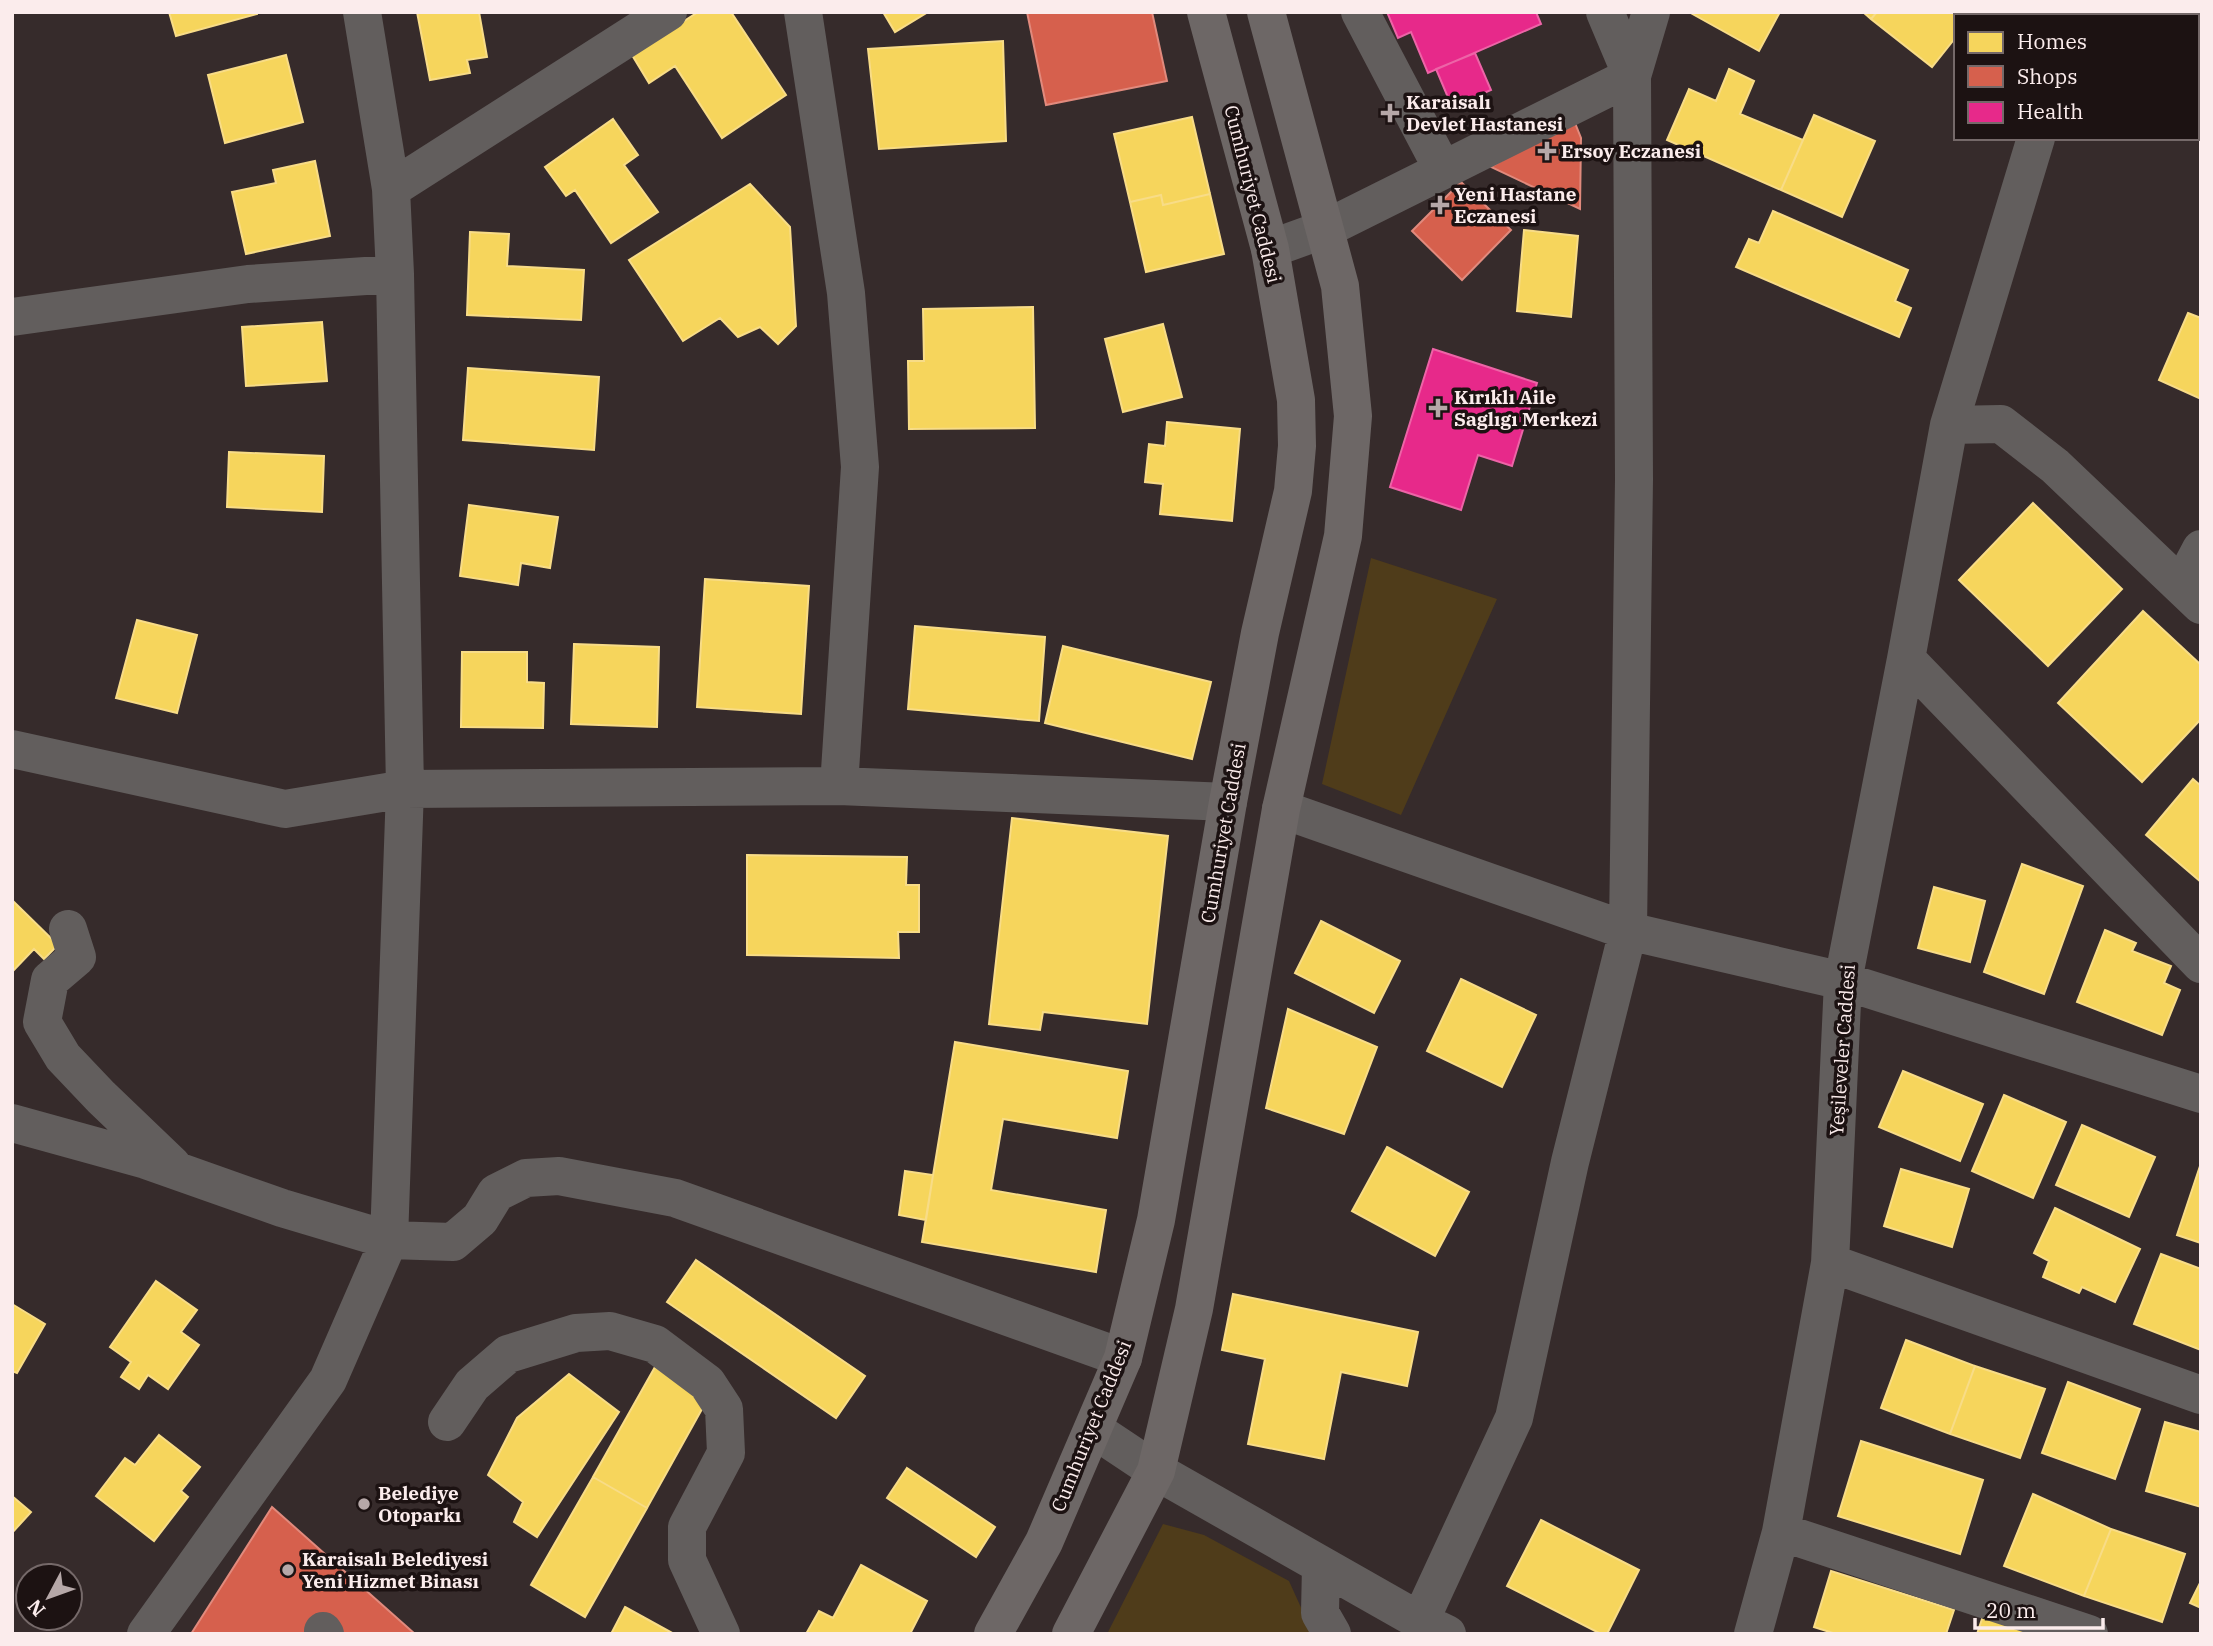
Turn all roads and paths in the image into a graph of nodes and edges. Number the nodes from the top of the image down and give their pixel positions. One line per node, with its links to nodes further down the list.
1 (362, 12): 12 (street)
2 (668, 12): 12 (street)
3 (803, 12): 22 (street)
4 (1206, 12): 14 (main road, Cumhuriyet Caddesi)
5 (1266, 12): 13 (main road)
6 (1360, 12): 11 (street)
7 (1605, 12): 9 (street)
8 (1651, 12): 9 (street)
9 (1632, 76): 11 (street); 27 (street)
10 (2035, 140): 17 (street, Yeşileveler Caddesi)
11 (1443, 170): 13 (street)
12 (391, 189): 15 (street)
13 (1325, 229): 14 (street); 25 (main road)
14 (1270, 249): 24 (main road, Cumhuriyet Caddesi)
15 (395, 274): 16 (street); 23 (street)
16 (12, 317)
17 (1949, 425): 19 (street); 20 (street, Yeşileveler Caddesi)
18 (2201, 549): 19 (street)
19 (2191, 595)
20 (1906, 659): 28 (street); 29 (street, Yeşileveler Caddesi)
21 (12, 749): 23 (street)
22 (839, 786): 23 (street); 24 (street)
23 (405, 789): 33 (street)
24 (1228, 802): 35 (main road, Cumhuriyet Caddesi)
25 (1281, 809): 27 (street); 39 (main road)
26 (68, 929): 32 (street)
27 (1628, 931): 29 (street); 42 (street)
28 (2201, 964)
29 (1843, 981): 30 (street); 34 (street, Yeşileveler Caddesi)
30 (2201, 1094)
31 (12, 1123): 32 (street)
32 (178, 1171): 33 (street)
33 (389, 1240): 35 (street); 43 (street)
34 (1830, 1263): 36 (street); 40 (street, Yeşileveler Caddesi)
35 (1123, 1358): 38 (main road, Cumhuriyet Caddesi)
36 (2201, 1395)
37 (447, 1422): 44 (street)
38 (1093, 1429): 39 (street); 45 (main road, Cumhuriyet Caddesi)
39 (1156, 1471): 41 (street); 46 (main road)
40 (1781, 1532): 48 (street, Yeşileveler Caddesi); 49 (street)
41 (1321, 1565): 42 (street); 47 (street)
42 (1433, 1627)
43 (146, 1634)
44 (721, 1634)
45 (993, 1634)
46 (1071, 1634)
47 (1332, 1634)
48 (1753, 1634)
49 (2089, 1634)

